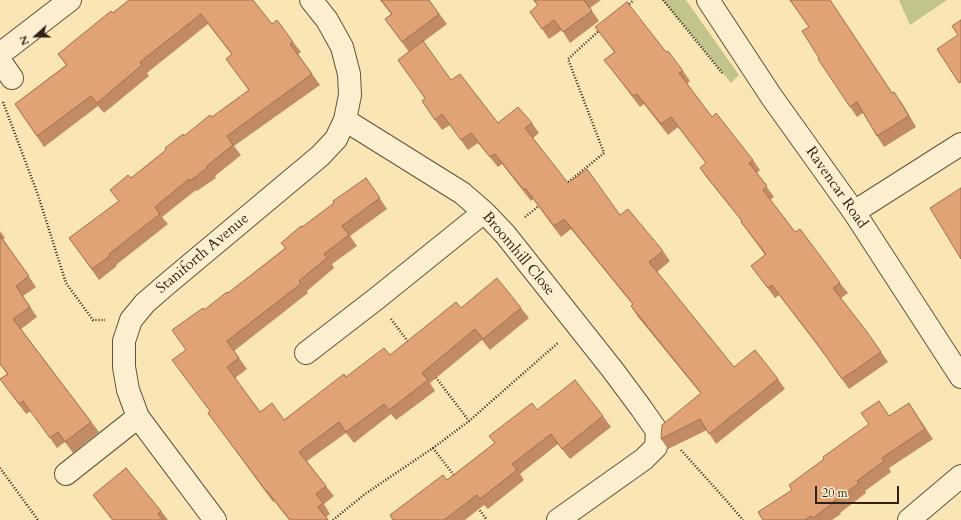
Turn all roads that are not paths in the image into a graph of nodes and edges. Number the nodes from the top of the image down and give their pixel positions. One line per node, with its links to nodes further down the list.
1 (70, 0): 4 (street)
2 (311, 0): 5 (street, Staniforth Avenue)
3 (708, 0): 8 (street, Ravencar Road)
4 (0, 54)
5 (345, 120): 7 (street, Broomhill Close); 11 (street, Staniforth Avenue)
6 (961, 144): 8 (street)
7 (484, 212): 9 (street); 15 (street, Broomhill Close)
8 (854, 212): 10 (street, Ravencar Road)
9 (306, 353)
10 (961, 377)
11 (138, 417): 12 (street); 14 (street, Staniforth Avenue)
12 (66, 474)
13 (961, 476): 16 (street)
14 (215, 520)
15 (558, 520)
16 (909, 520)

